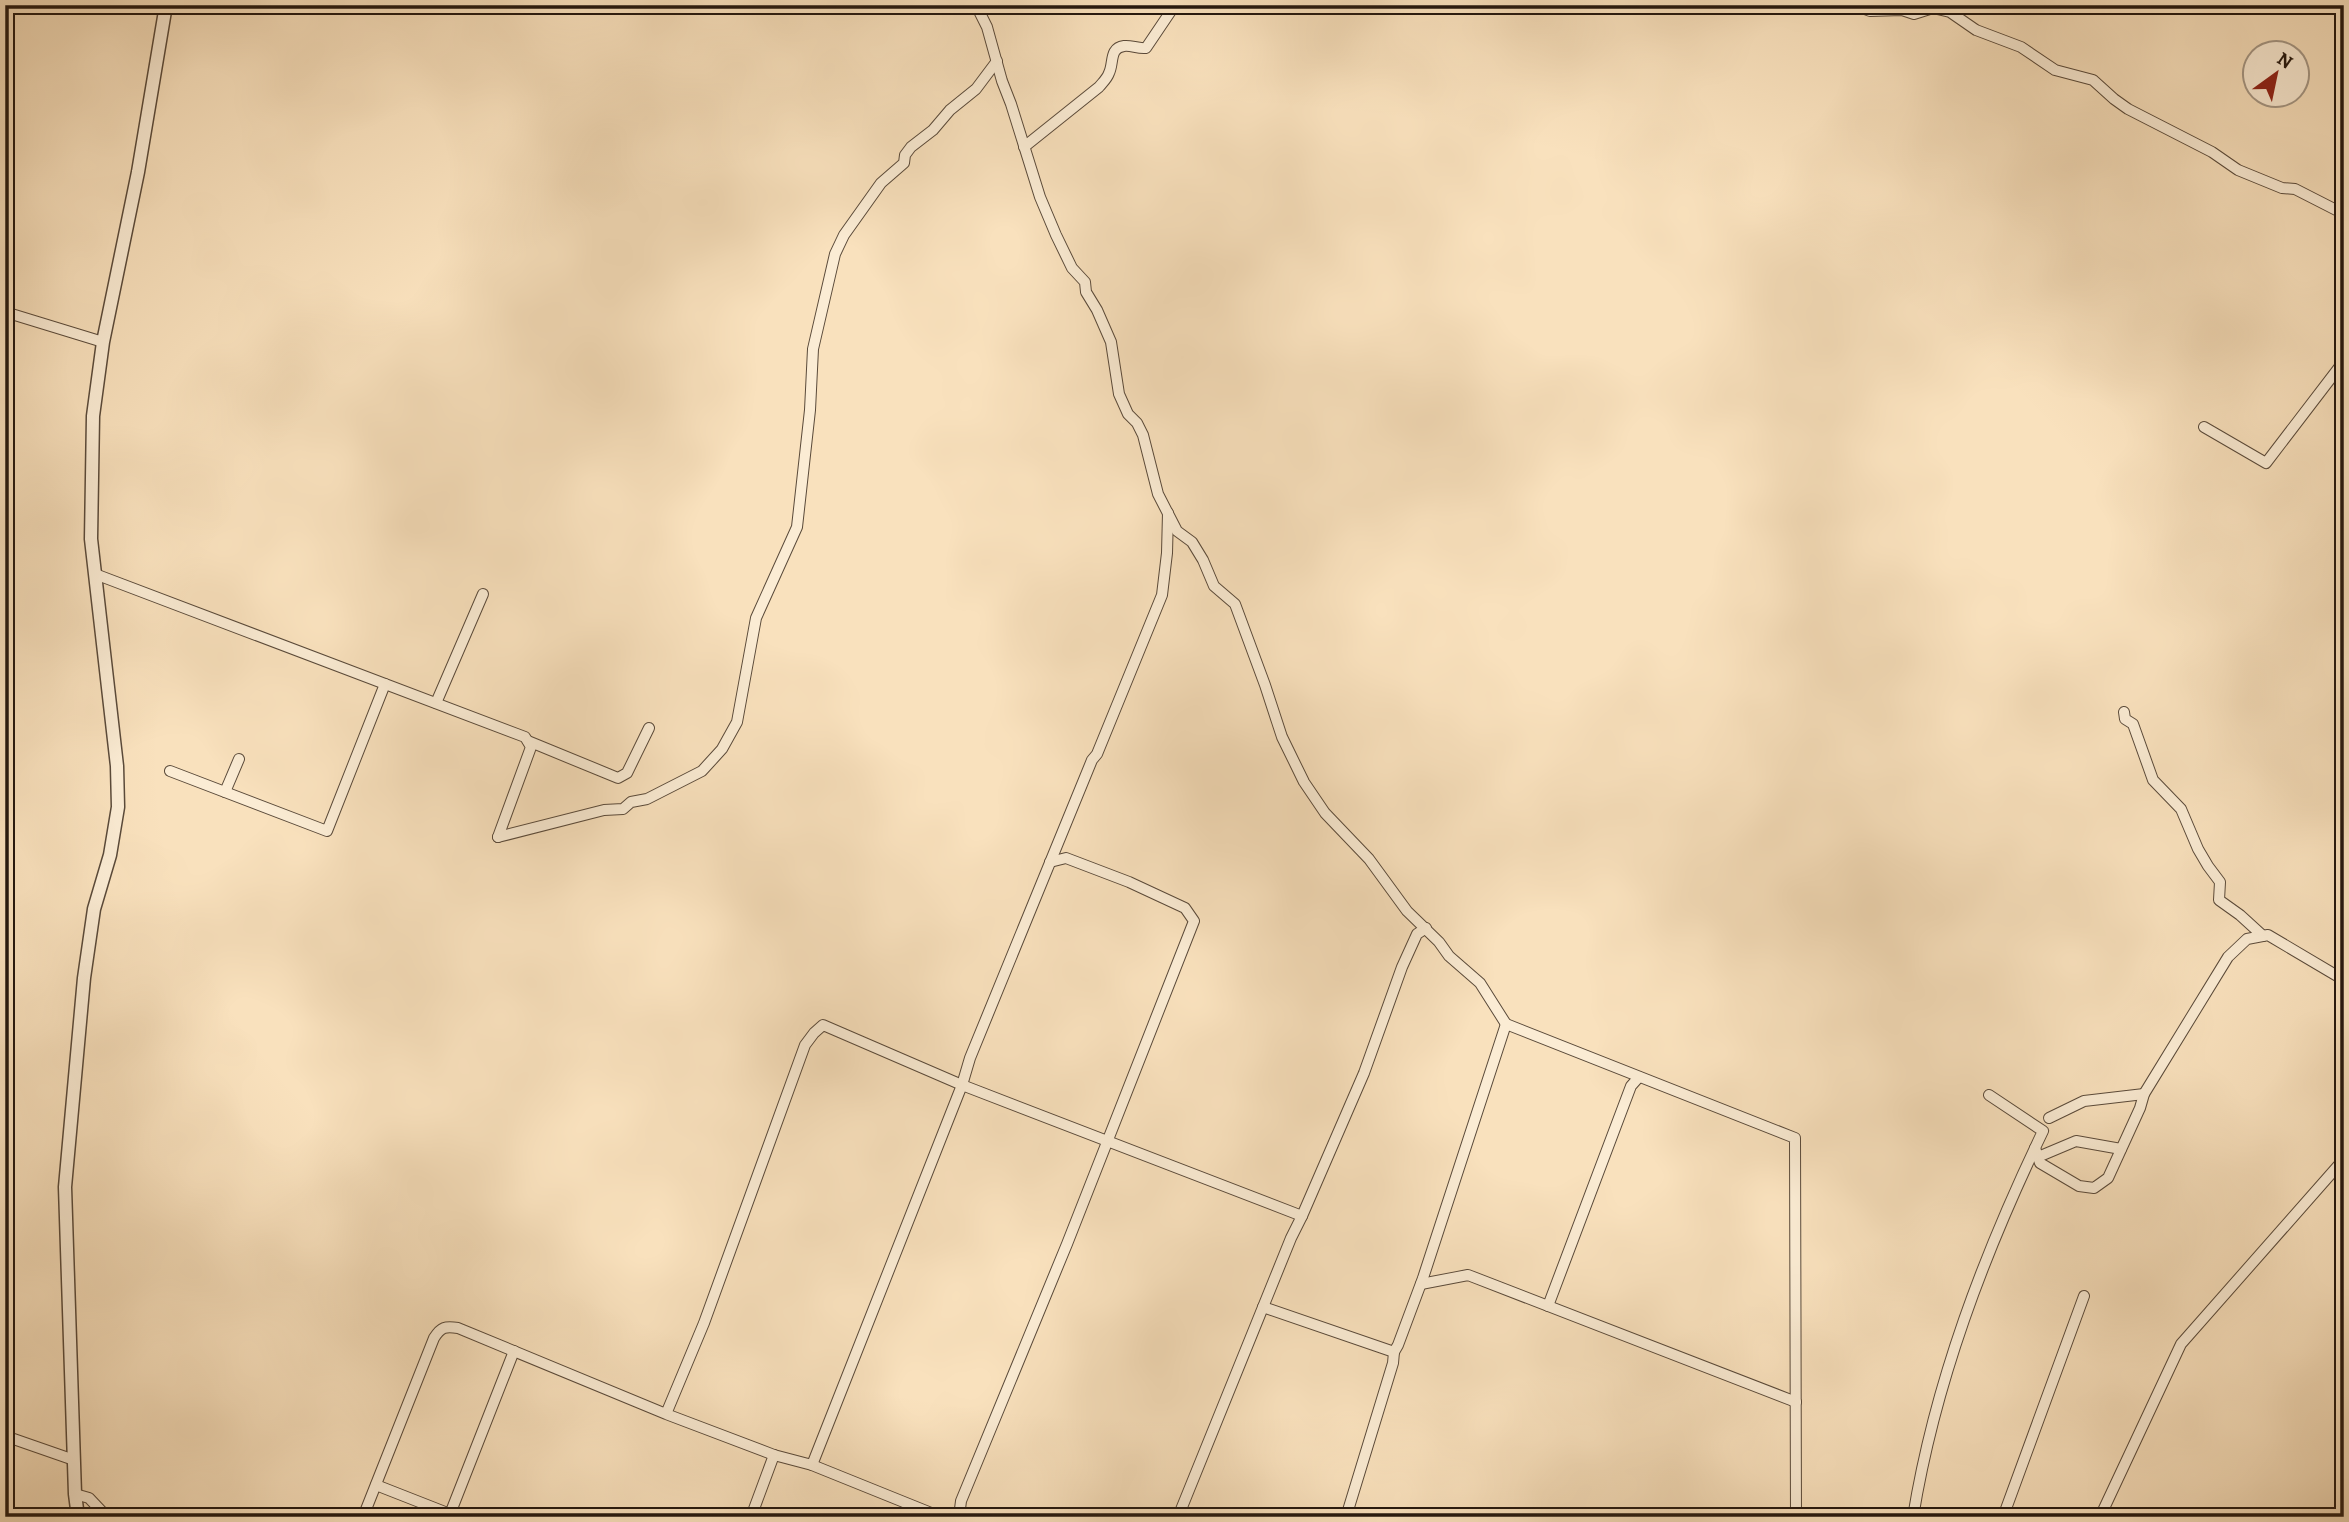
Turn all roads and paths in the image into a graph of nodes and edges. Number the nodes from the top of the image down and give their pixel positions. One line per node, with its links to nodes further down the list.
1 (166, 5): 9 (street)
2 (976, 5): 5 (street)
3 (1175, 5): 6 (street)
4 (1854, 5): 7 (street)
5 (997, 61): 6 (street); 19 (street)
6 (1024, 147): 12 (street)
7 (2344, 214)
8 (5, 312): 9 (street)
9 (103, 342): 13 (street)
10 (2344, 361): 11 (street)
11 (2204, 426)
12 (1168, 513): 23 (street); 24 (street)
13 (95, 574): 15 (street); 48 (street)
14 (483, 594): 16 (street)
15 (384, 684): 16 (street); 22 (street)
16 (436, 703): 19 (street)
17 (2124, 712): 25 (street)
18 (649, 728): 19 (street)
19 (528, 741)
20 (239, 759): 22 (street)
21 (170, 771): 22 (street)
22 (225, 792)
23 (1050, 862): 29 (street); 33 (street)
24 (1426, 928): 27 (street); 37 (street)
25 (2263, 936): 26 (street); 30 (street)
26 (2344, 980)
27 (1506, 1024): 28 (street); 38 (street)
28 (1640, 1077): 40 (street); 44 (street)
29 (962, 1085): 33 (street); 45 (street); 49 (street)
30 (2144, 1094): 32 (street); 34 (street)
31 (1989, 1095): 35 (street)
32 (2049, 1118)
33 (1108, 1142): 37 (street); 58 (street)
34 (2121, 1149): 35 (street); 35 (street)
35 (2037, 1152): 62 (street)
36 (2344, 1159): 64 (street)
37 (1302, 1216): 41 (street)
38 (1421, 1284): 40 (street); 43 (street)
39 (2084, 1296): 63 (street)
40 (1548, 1306): 44 (street)
41 (1263, 1307): 43 (street); 59 (street)
42 (514, 1351): 45 (street); 50 (street); 52 (street)
43 (1394, 1352): 60 (street)
44 (1796, 1402): 61 (street)
45 (666, 1414): 47 (street)
46 (5, 1436): 48 (street)
47 (774, 1455): 49 (street); 56 (street)
48 (74, 1460): 51 (street)
49 (811, 1465): 57 (street)
50 (376, 1485): 52 (street); 55 (street)
51 (75, 1494): 53 (street); 54 (street)
52 (452, 1516)
53 (78, 1517)
54 (107, 1517)
55 (363, 1517)
56 (751, 1517)
57 (941, 1517)
58 (959, 1517)
59 (1178, 1517)
60 (1346, 1517)
61 (1796, 1517)
62 (1913, 1517)
63 (2003, 1517)
64 (2100, 1517)

